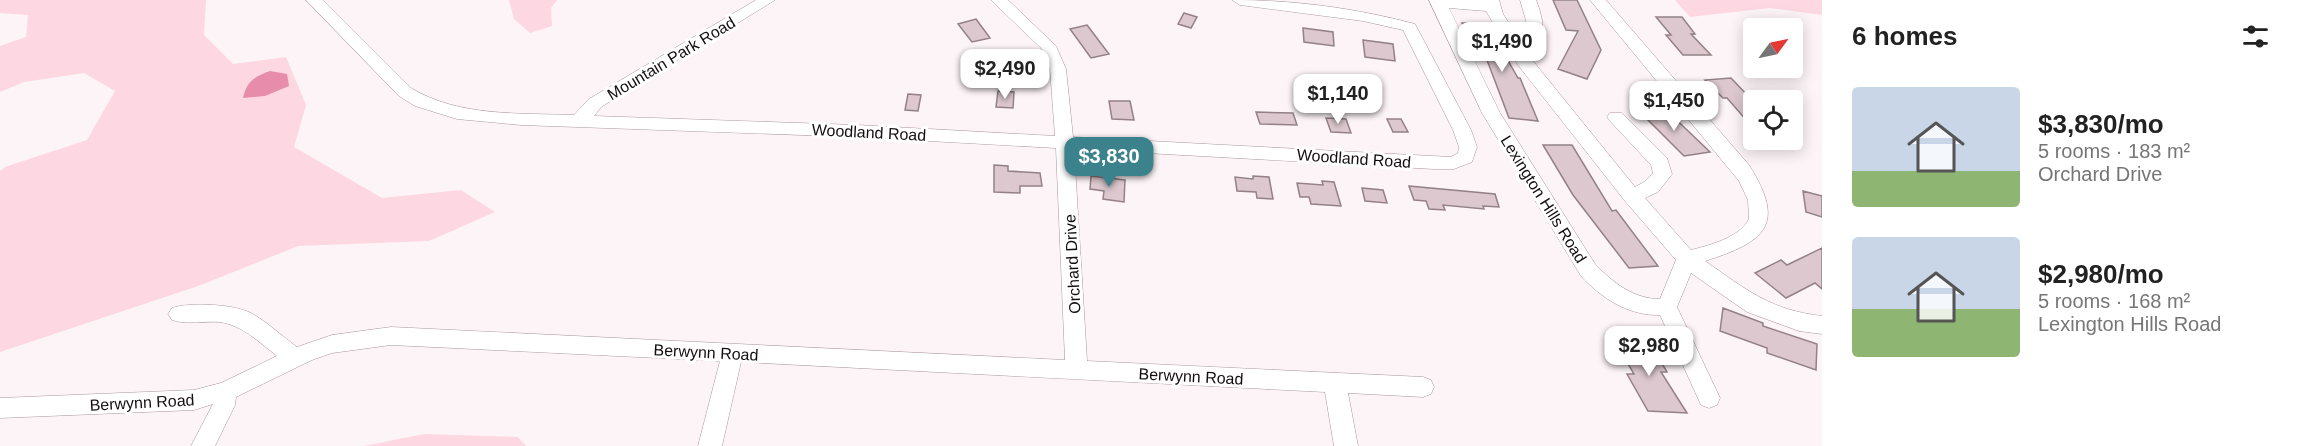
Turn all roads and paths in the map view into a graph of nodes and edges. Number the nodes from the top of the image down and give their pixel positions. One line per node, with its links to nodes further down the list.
1 (314, 0): 11 (street, Woodland Road)
2 (767, 0): 11 (street, Mountain Park Road)
3 (999, 0): 12 (street, Orchard Drive)
4 (1240, 0): 12 (street, Woodland Road)
5 (1528, 0): 9 (street)
6 (1599, 0): 14 (street)
7 (1437, 1): 8 (street); 15 (street, Lexington Hills Road)
8 (1491, 3): 9 (street)
9 (1524, 61): 13 (street)
10 (1616, 117): 13 (street)
11 (579, 121): 12 (street, Woodland Road)
12 (1065, 143): 20 (street, Orchard Drive)
13 (1632, 196): 14 (street)
14 (1687, 260): 15 (street); 17 (street)
15 (1666, 307): 24 (street)
16 (179, 314): 19 (street)
17 (1820, 327)
18 (732, 355): 19 (street, Berwynn Road); 20 (street, Berwynn Road); 27 (street)
19 (296, 358): 23 (street, Berwynn Road)
20 (1077, 371): 21 (street, Berwynn Road)
21 (1335, 384): 22 (street, Berwynn Road); 28 (street)
22 (1423, 387)
23 (226, 391): 25 (street, Berwynn Road); 26 (street)
24 (1709, 398)
25 (0, 408)
26 (202, 446)
27 (710, 446)
28 (1346, 446)

